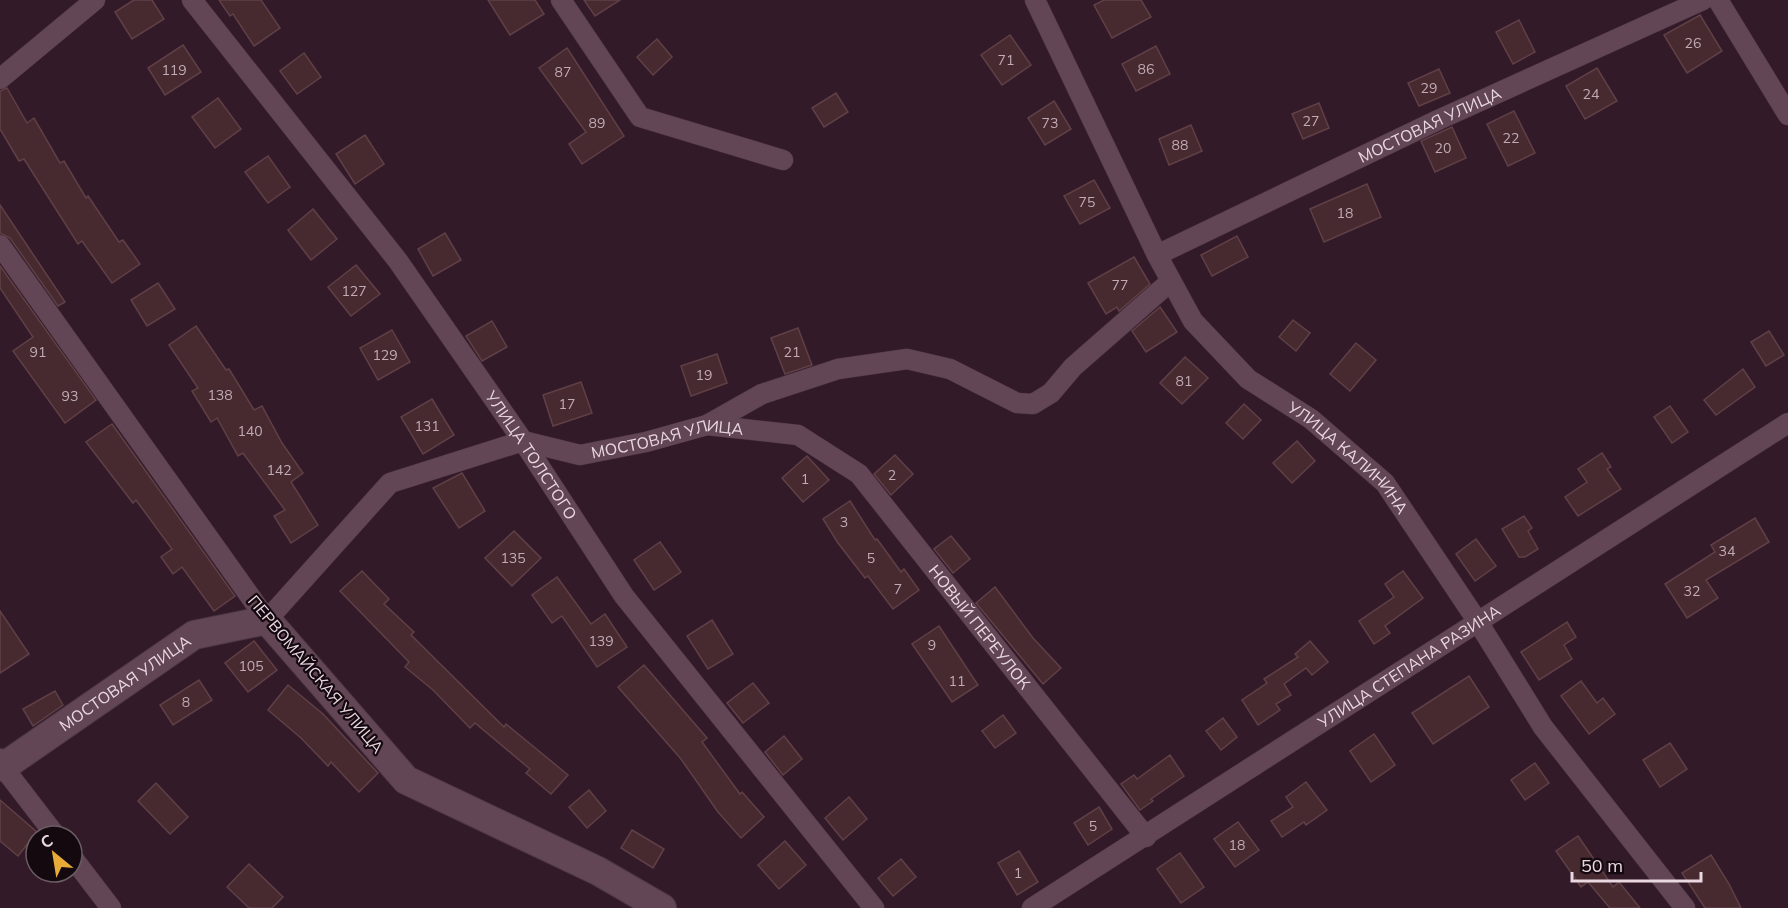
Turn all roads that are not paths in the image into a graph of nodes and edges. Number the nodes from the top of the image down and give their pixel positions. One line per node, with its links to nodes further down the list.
1 (95, 0): 7 (street)
2 (192, 0): 16 (street, УЛИЦА ТОЛСТОГО)
3 (561, 0): 9 (street)
4 (1035, 0): 11 (street, УЛИЦА КАЛИНИНА)
5 (1703, 0): 11 (street, МОСТОВАЯ УЛИЦА)
6 (1718, 0): 8 (street)
7 (0, 79)
8 (1788, 115)
9 (783, 160)
10 (0, 245): 17 (street, ПЕРВОМАЙСКАЯ УЛИЦА)
11 (1157, 255): 12 (street, УЛИЦА КАЛИНИНА)
12 (1171, 281): 14 (street); 18 (street, УЛИЦА КАЛИНИНА)
13 (1788, 423): 18 (street, УЛИЦА СТЕПАНА РАЗИНА)
14 (707, 425): 15 (street, МОСТОВАЯ УЛИЦА); 16 (street, МОСТОВАЯ УЛИЦА)
15 (798, 435): 21 (street, НОВЫЙ ПЕРЕУЛОК)
16 (523, 441): 17 (street); 25 (street, УЛИЦА ТОЛСТОГО)
17 (267, 620): 19 (main road, МОСТОВАЯ УЛИЦА); 24 (main road, ПЕРВОМАЙСКАЯ УЛИЦА)
18 (1478, 622): 21 (street, УЛИЦА СТЕПАНА РАЗИНА); 27 (street, УЛИЦА КАЛИНИНА)
19 (1, 766): 20 (street)
20 (47, 824)
21 (1146, 837): 26 (street, УЛИЦА СТЕПАНА РАЗИНА)
22 (84, 873): 23 (street)
23 (111, 908)
24 (662, 908)
25 (874, 908)
26 (1032, 908)
27 (1684, 908)

